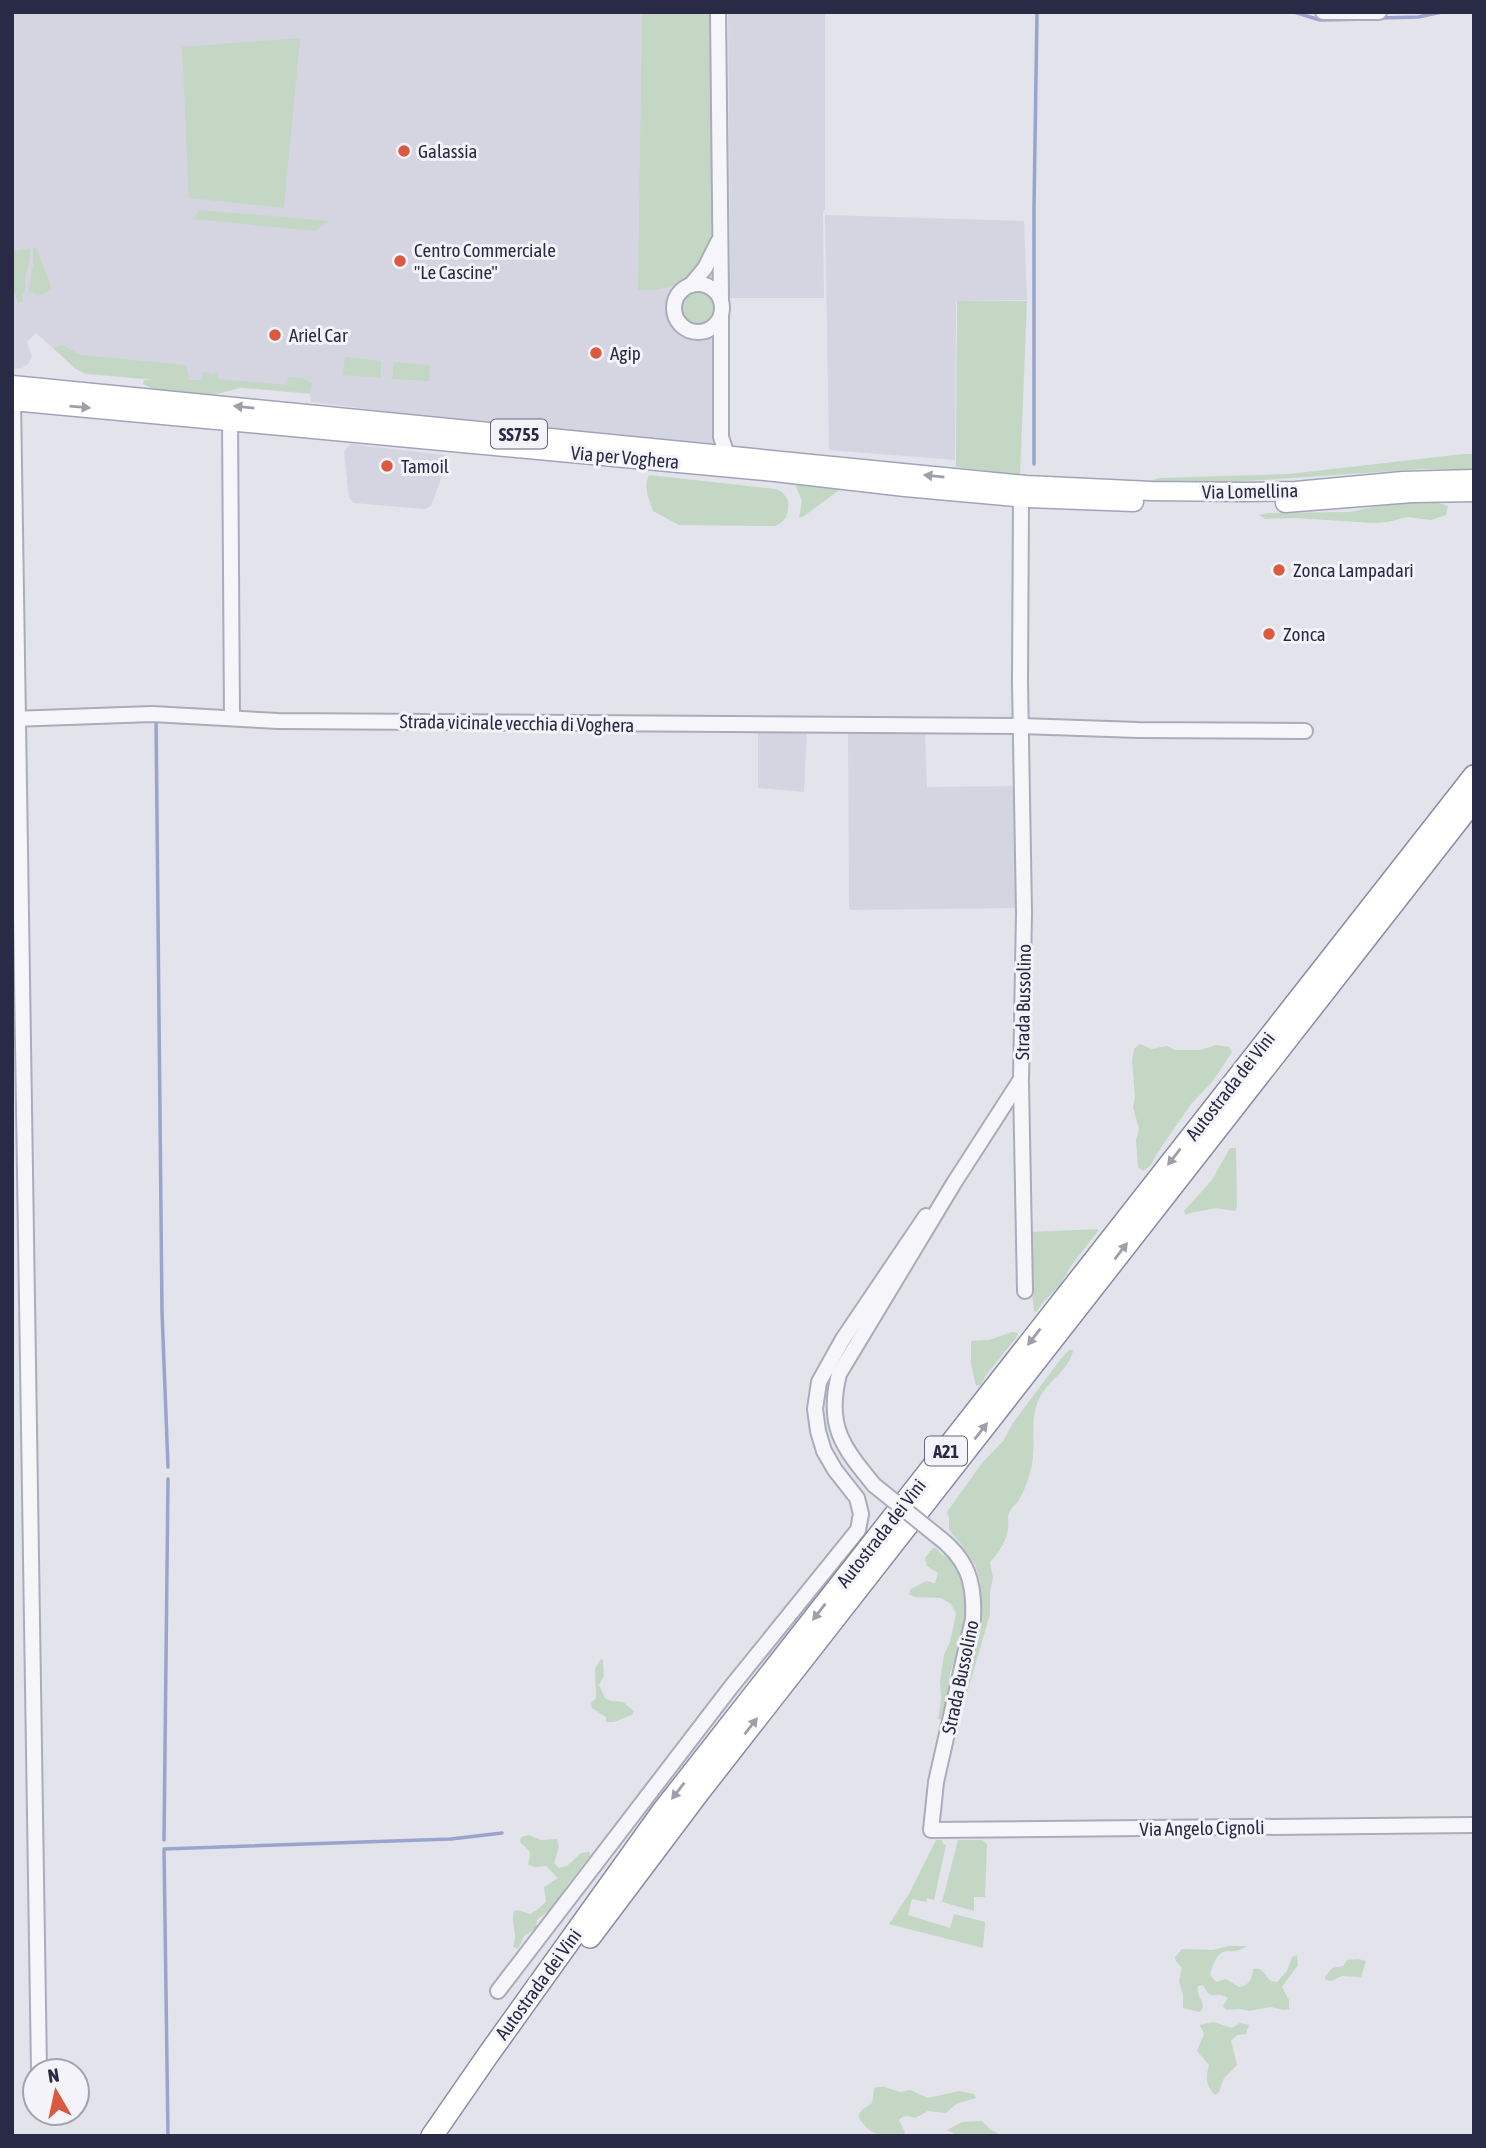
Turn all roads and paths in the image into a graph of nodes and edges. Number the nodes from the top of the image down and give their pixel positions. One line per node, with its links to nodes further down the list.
1 (718, 12): 4 (street)
2 (1323, 12): 3 (street)
3 (1379, 12)
4 (719, 238): 5 (street); 6 (street)
5 (691, 285): 6 (street); 7 (street)
6 (721, 299): 7 (street)
7 (721, 316): 10 (street)
8 (13, 396): 9 (main road, Via per Voghera / SS755, one-way to 9); 10 (main road, Via per Voghera / SS755, one-way to 8); 15 (street)
9 (230, 420): 13 (main road, Via per Voghera / SS755); 14 (street)
10 (727, 455): 13 (main road, Via per Voghera / SS755, one-way to 10)
11 (1474, 479): 13 (main road, Via Lomellina)
12 (1474, 492): 13 (main road, Via Lomellina)
13 (1025, 494): 16 (street, Strada Bussolino)
14 (232, 717): 15 (street, Strada vicinale vecchia di Voghera); 16 (street, Strada vicinale vecchia di Voghera)
15 (15, 719): 26 (street)
16 (1021, 726): 17 (street, Strada vicinale vecchia di Voghera); 20 (street, Strada Bussolino)
17 (1305, 731)
18 (1474, 776): 27 (highway, Autostrada dei Vini / A21, one-way to 27)
19 (1474, 800): 28 (highway, Autostrada dei Vini / A21, one-way to 19)
20 (1021, 1079): 21 (street, Strada Bussolino); 22 (street)
21 (954, 1183): 24 (street, Strada Bussolino, bridge); 25 (street)
22 (1025, 1291)
23 (1474, 1825): 24 (street, Via Angelo Cignoli)
24 (931, 1830)
25 (498, 1991)
26 (39, 2057)
27 (432, 2136)
28 (449, 2136)

